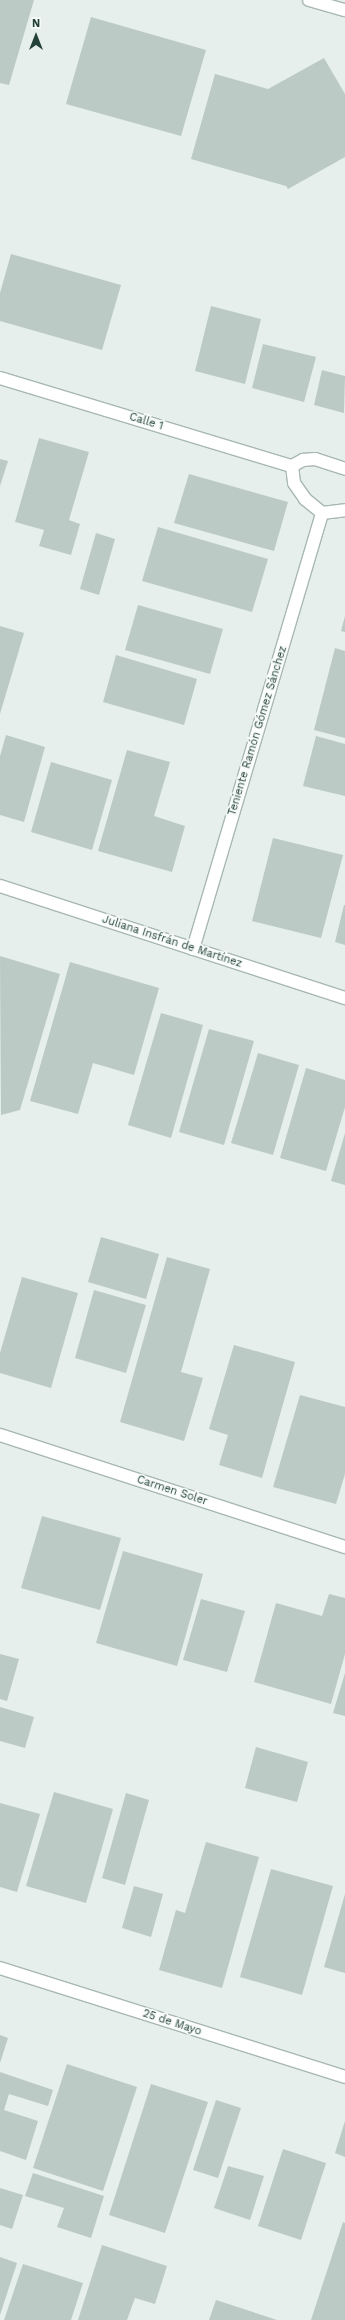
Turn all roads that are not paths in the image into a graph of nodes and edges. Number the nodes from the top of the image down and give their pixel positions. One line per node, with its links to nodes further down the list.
1 (309, 0): 2 (street)
2 (345, 10)
3 (0, 378): 4 (street, Calle 1)
4 (292, 466): 5 (street); 7 (street)
5 (345, 468)
6 (345, 510): 7 (street)
7 (322, 513): 9 (street, Teniente Ramón Gómez Sánchez)
8 (0, 886): 9 (street, Juliana Insfrán de Martínez)
9 (193, 949): 10 (street, Juliana Insfrán de Martínez)
10 (345, 998)
11 (0, 1435): 12 (street, Carmen Soler)
12 (345, 1547)
13 (0, 1968): 14 (street, 25 de Mayo)
14 (345, 2077)

